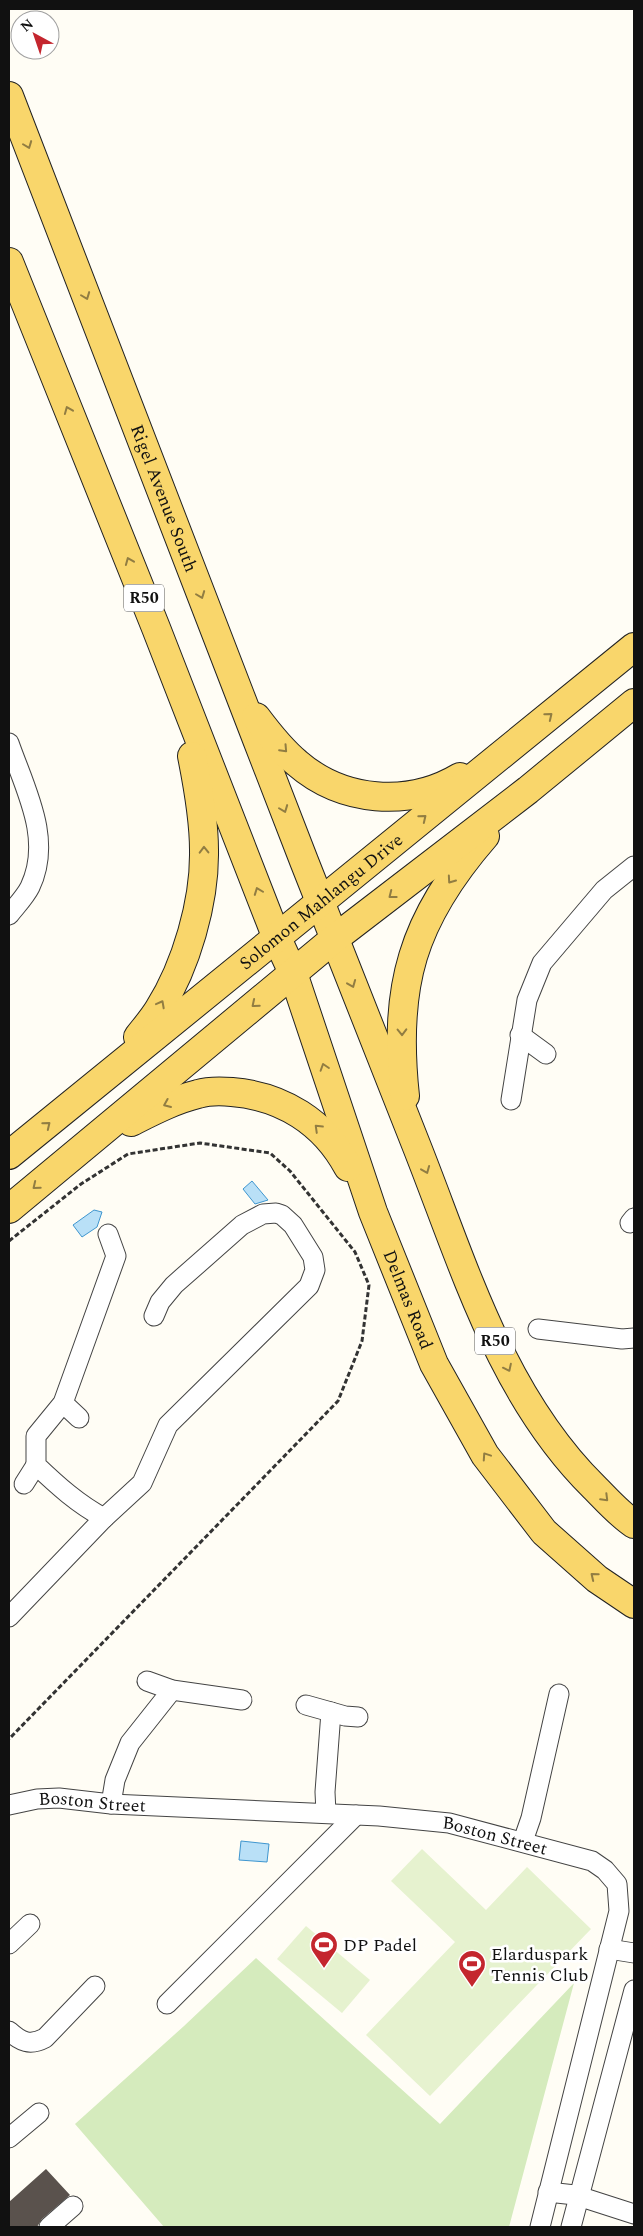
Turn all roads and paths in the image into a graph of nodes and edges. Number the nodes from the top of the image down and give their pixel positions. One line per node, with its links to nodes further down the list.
1 (9, 96): 5 (main road, Rigel Avenue South / R50, one-way to 5)
2 (9, 262): 3 (main road, R50, one-way to 2)
3 (156, 628): 13 (main road, R50, one-way to 3); 18 (main road, one-way to 3)
4 (634, 647): 8 (main road, Solomon Mahlangu Drive, one-way to 4)
5 (241, 698): 8 (main road, one-way to 8); 11 (main road, Rigel Avenue South / R50, one-way to 11)
6 (634, 702): 9 (main road)
7 (9, 743): 12 (street)
8 (512, 746): 11 (main road, Solomon Mahlangu Drive, one-way to 8)
9 (528, 790): 14 (main road, one-way to 14); 20 (main road, one-way to 20)
10 (634, 866): 16 (street)
11 (320, 901): 13 (main road, Solomon Mahlangu Drive); 14 (main road, R50)
12 (9, 915)
13 (276, 936): 15 (main road, Delmas Road / R50); 18 (main road, Solomon Mahlangu Drive)
14 (334, 939): 15 (main road); 20 (main road, R50, one-way to 20)
15 (293, 973): 21 (main road, one-way to 21); 24 (main road, Delmas Road / R50, one-way to 15)
16 (520, 1035): 17 (street); 19 (street)
17 (546, 1054)
18 (112, 1072): 22 (main road, Solomon Mahlangu Drive, one-way to 18)
19 (511, 1100)
20 (408, 1124): 34 (main road, R50, one-way to 34)
21 (87, 1144): 23 (main road, one-way to 23); 24 (main road, one-way to 21)
22 (9, 1155)
23 (9, 1209)
24 (373, 1212): 35 (main road, Delmas Road / R50, one-way to 24)
25 (108, 1234): 29 (street)
26 (154, 1316): 33 (street)
27 (538, 1329): 28 (street)
28 (634, 1338)
29 (62, 1391): 30 (street); 31 (street)
30 (79, 1418)
31 (36, 1465): 32 (street); 33 (street)
32 (24, 1484)
33 (104, 1518): 36 (street)
34 (634, 1524)
35 (634, 1604)
36 (9, 1617)
37 (147, 1681): 38 (street)
38 (172, 1690): 40 (street); 44 (street)
39 (559, 1694): 48 (street)
40 (242, 1700)
41 (306, 1705): 42 (street)
42 (331, 1712): 43 (street); 46 (street)
43 (358, 1717)
44 (111, 1804): 45 (street, Boston Street); 46 (street, Boston Street)
45 (9, 1805)
46 (326, 1813): 47 (street, Boston Street)
47 (356, 1815): 48 (street, Boston Street); 55 (street)
48 (523, 1841): 51 (street, Boston Street)
49 (30, 1924): 50 (street)
50 (9, 1944)
51 (609, 1949): 52 (street); 59 (street, Boston Street)
52 (634, 1954)
53 (95, 1986): 56 (street)
54 (634, 1990): 60 (street)
55 (167, 2004)
56 (9, 2031)
57 (38, 2113): 58 (street)
58 (9, 2138)
59 (548, 2192): 60 (street); 64 (street, Boston Street)
60 (578, 2197): 62 (street); 65 (street)
61 (73, 2206): 63 (street)
62 (634, 2214)
63 (49, 2227)
64 (540, 2227)
65 (571, 2227)

